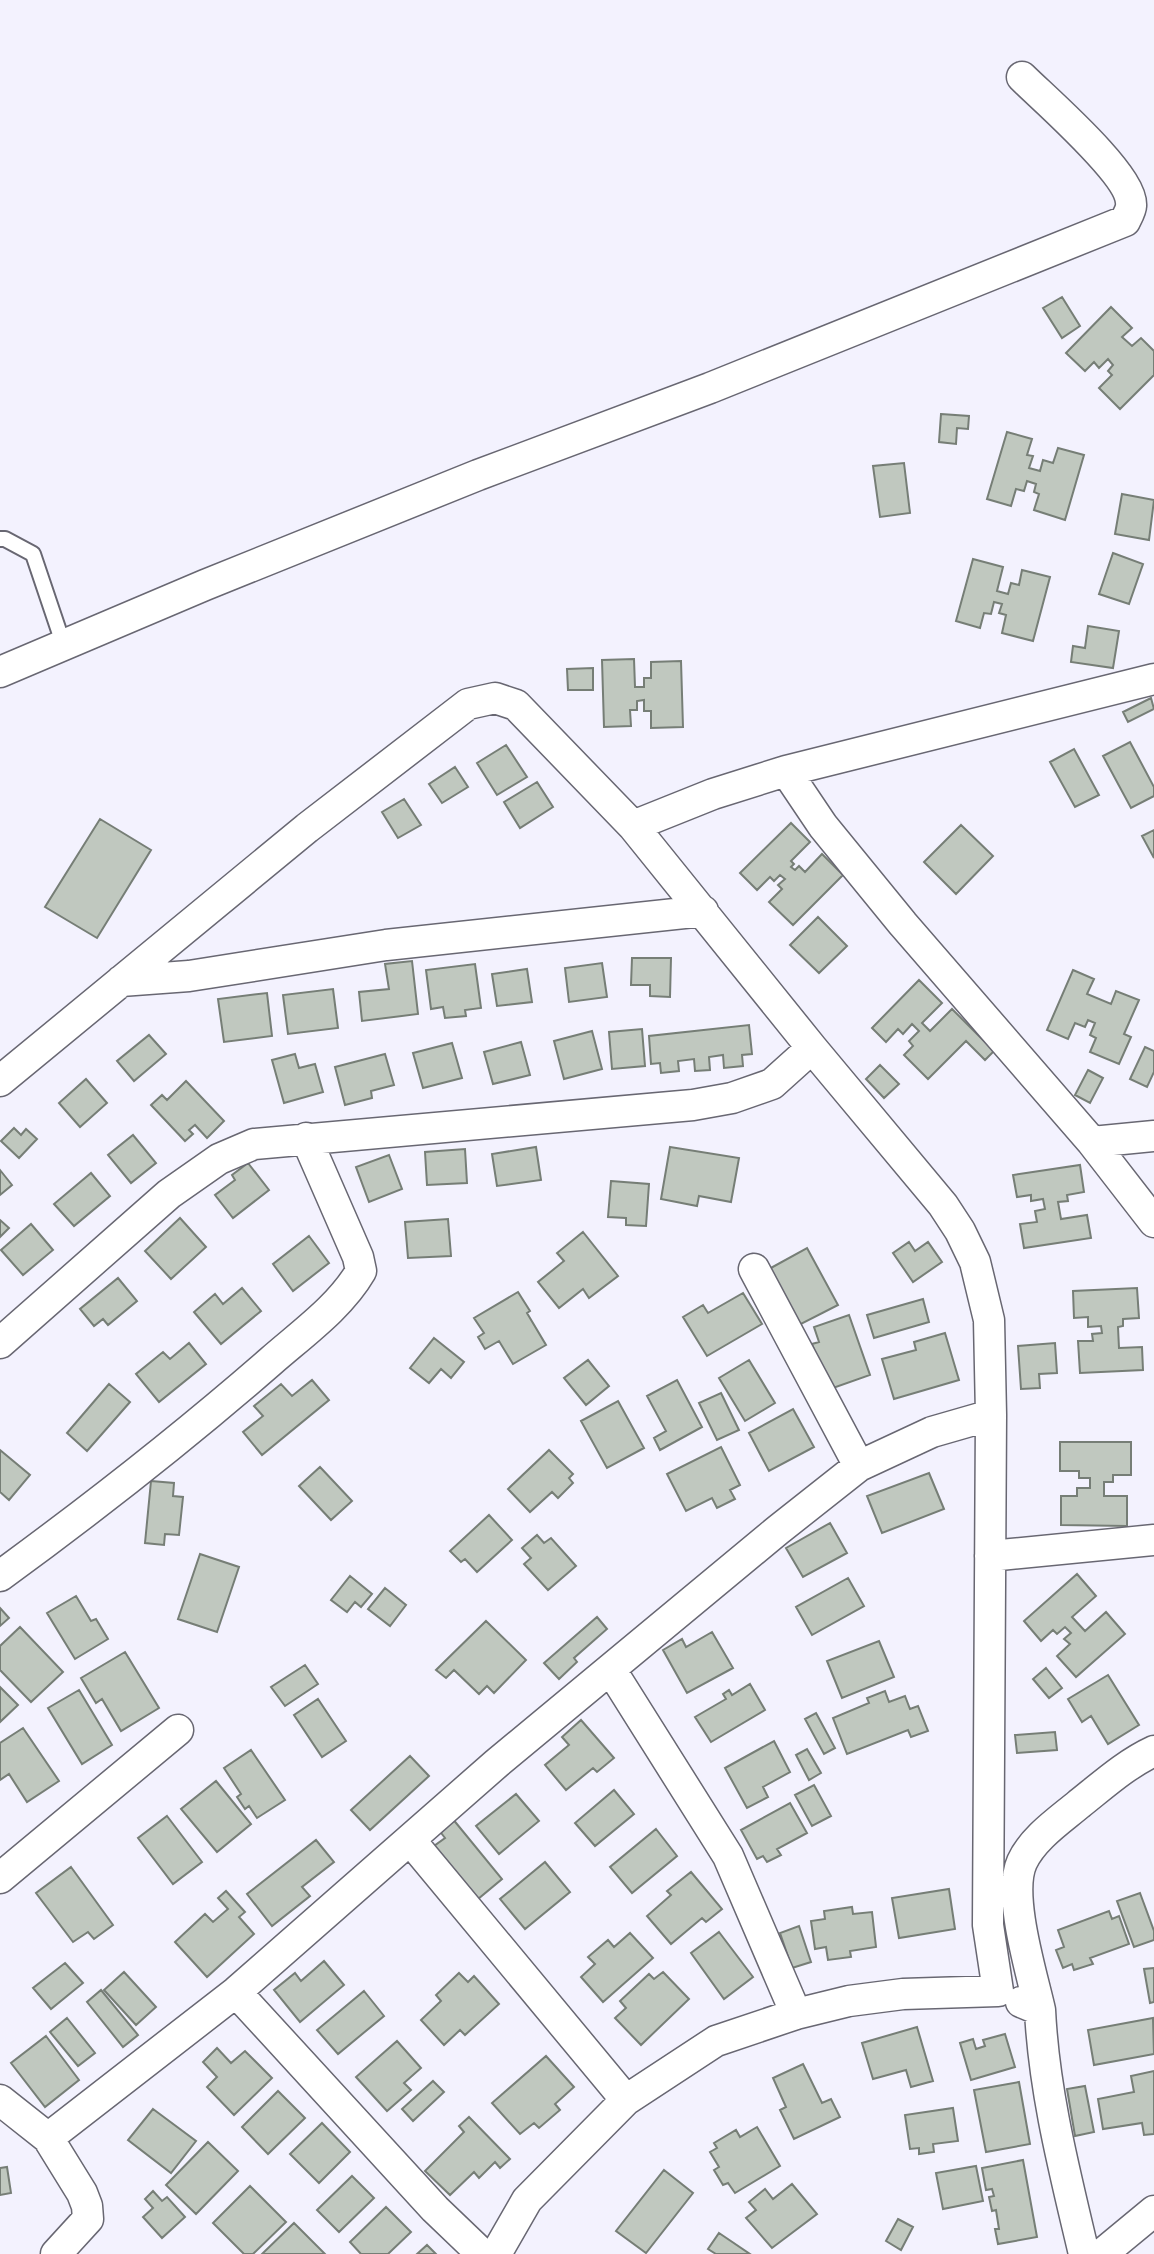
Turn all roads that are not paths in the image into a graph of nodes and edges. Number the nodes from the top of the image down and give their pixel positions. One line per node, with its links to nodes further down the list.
1 (1022, 77): 3 (street)
2 (0, 539): 3 (lane)
3 (64, 646): 4 (street)
4 (0, 672)
5 (1154, 679): 6 (street)
6 (786, 771): 7 (street); 14 (street)
7 (633, 826): 8 (street); 9 (street)
8 (703, 911): 9 (street); 10 (street)
9 (121, 981): 11 (street)
10 (812, 1048): 13 (street); 18 (street)
11 (0, 1081)
12 (1154, 1136): 14 (street)
13 (306, 1138): 17 (street); 22 (street)
14 (1092, 1142): 15 (street)
15 (1154, 1222)
16 (754, 1269): 19 (street)
17 (0, 1343)
18 (991, 1415): 19 (street); 21 (street)
19 (859, 1466): 23 (street)
20 (1154, 1540): 21 (street)
21 (990, 1556): 28 (street)
22 (0, 1576)
23 (611, 1670): 26 (street); 31 (street)
24 (178, 1730): 27 (street)
25 (1154, 1751): 30 (street)
26 (411, 1841): 29 (street); 33 (street)
27 (0, 1878)
28 (998, 1991): 30 (street); 31 (street)
29 (236, 1992): 34 (street); 37 (street)
30 (1040, 2010): 39 (street)
31 (796, 2014): 33 (street)
32 (0, 2100): 34 (street)
33 (626, 2100): 38 (street)
34 (48, 2138): 36 (street)
35 (1154, 2211): 40 (street)
36 (56, 2254)
37 (482, 2254)
38 (496, 2254)
39 (1084, 2254)
40 (1102, 2254)

